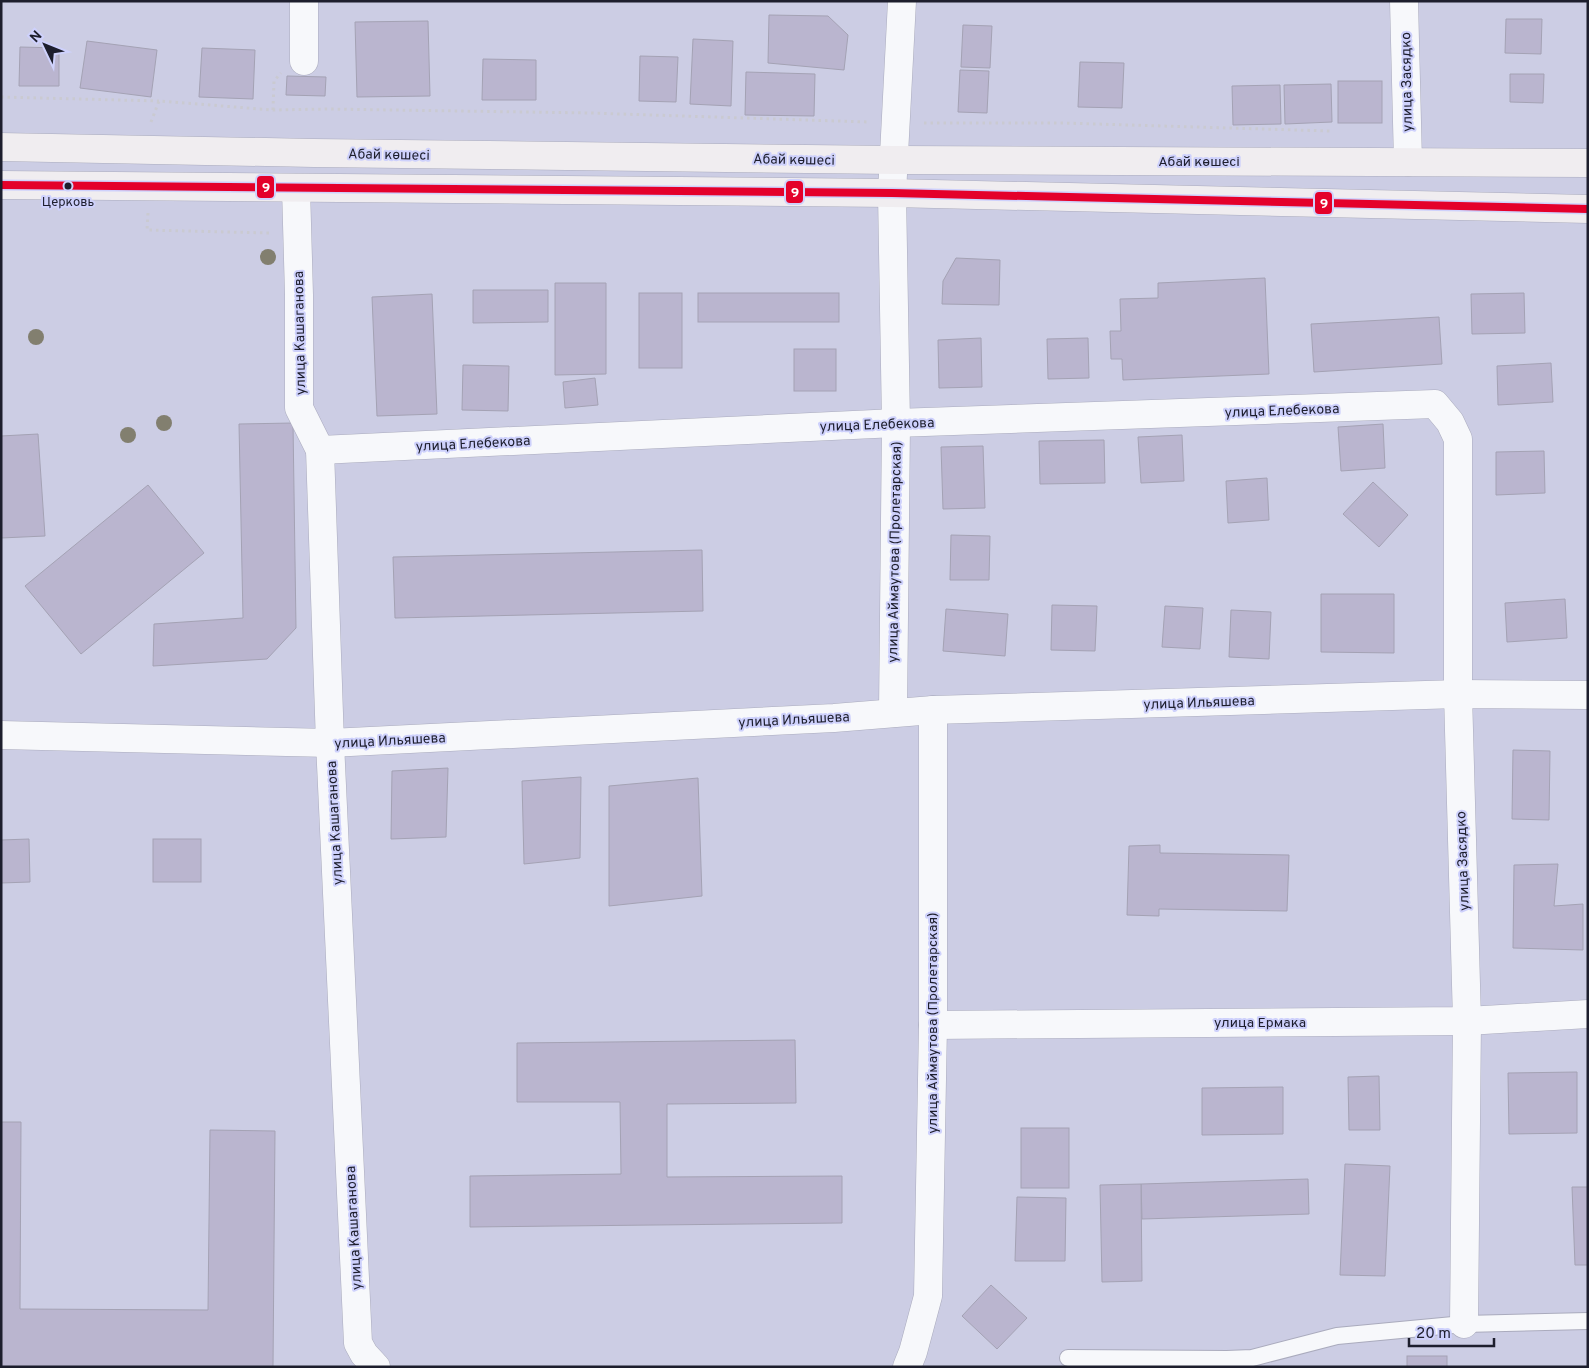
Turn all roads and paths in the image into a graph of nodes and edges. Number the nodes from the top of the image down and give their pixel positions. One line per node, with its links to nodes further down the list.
1 (304, 1): 4 (street)
2 (902, 1): 7 (street, улица Аймаутова (Пролетарская))
3 (1404, 1): 12 (street, улица Засядко)
4 (304, 61)
5 (1, 97): 6 (path)
6 (159, 102): 7 (path); 10 (path)
7 (897, 123): 8 (path); 11 (street, улица Аймаутова (Пролетарская))
8 (1331, 131)
9 (1, 147): 10 (main road, Абай көшесі)
10 (151, 150): 11 (main road, Абай көшесі)
11 (895, 160): 12 (main road, Абай көшесі); 17 (street, улица Аймаутова (Пролетарская))
12 (1408, 162): 13 (main road, Абай көшесі)
13 (1588, 163)
14 (1, 185): 15 (main road)
15 (150, 186): 16 (main road); 19 (path)
16 (296, 188): 17 (main road); 19 (street, улица Кашаганова)
17 (892, 193): 18 (main road); 21 (street, улица Аймаутова (Пролетарская))
18 (1588, 209)
19 (297, 234): 22 (street, улица Кашаганова)
20 (1435, 404): 21 (street, улица Елебекова); 23 (street, улица Засядко)
21 (896, 423): 22 (street, улица Елебекова); 26 (street, улица Аймаутова (Пролетарская))
22 (320, 450): 28 (street, улица Кашаганова)
23 (1458, 694): 24 (street, улица Ильяшева); 25 (street, улица Ильяшева); 30 (street, улица Засядко)
24 (1588, 695)
25 (933, 710): 26 (street, улица Ильяшева); 31 (street, улица Аймаутова (Пролетарская))
26 (893, 713): 28 (street, улица Ильяшева)
27 (1, 735): 28 (street, улица Ильяшева)
28 (330, 743): 35 (street, улица Кашаганова)
29 (1588, 1014): 30 (street, улица Ермака)
30 (1467, 1021): 31 (street, улица Ермака); 33 (street, улица Засядко)
31 (932, 1025): 36 (street, улица Аймаутова (Пролетарская))
32 (1588, 1321): 33 (lane)
33 (1464, 1324): 34 (lane)
34 (1068, 1358)
35 (376, 1367)
36 (907, 1367)

